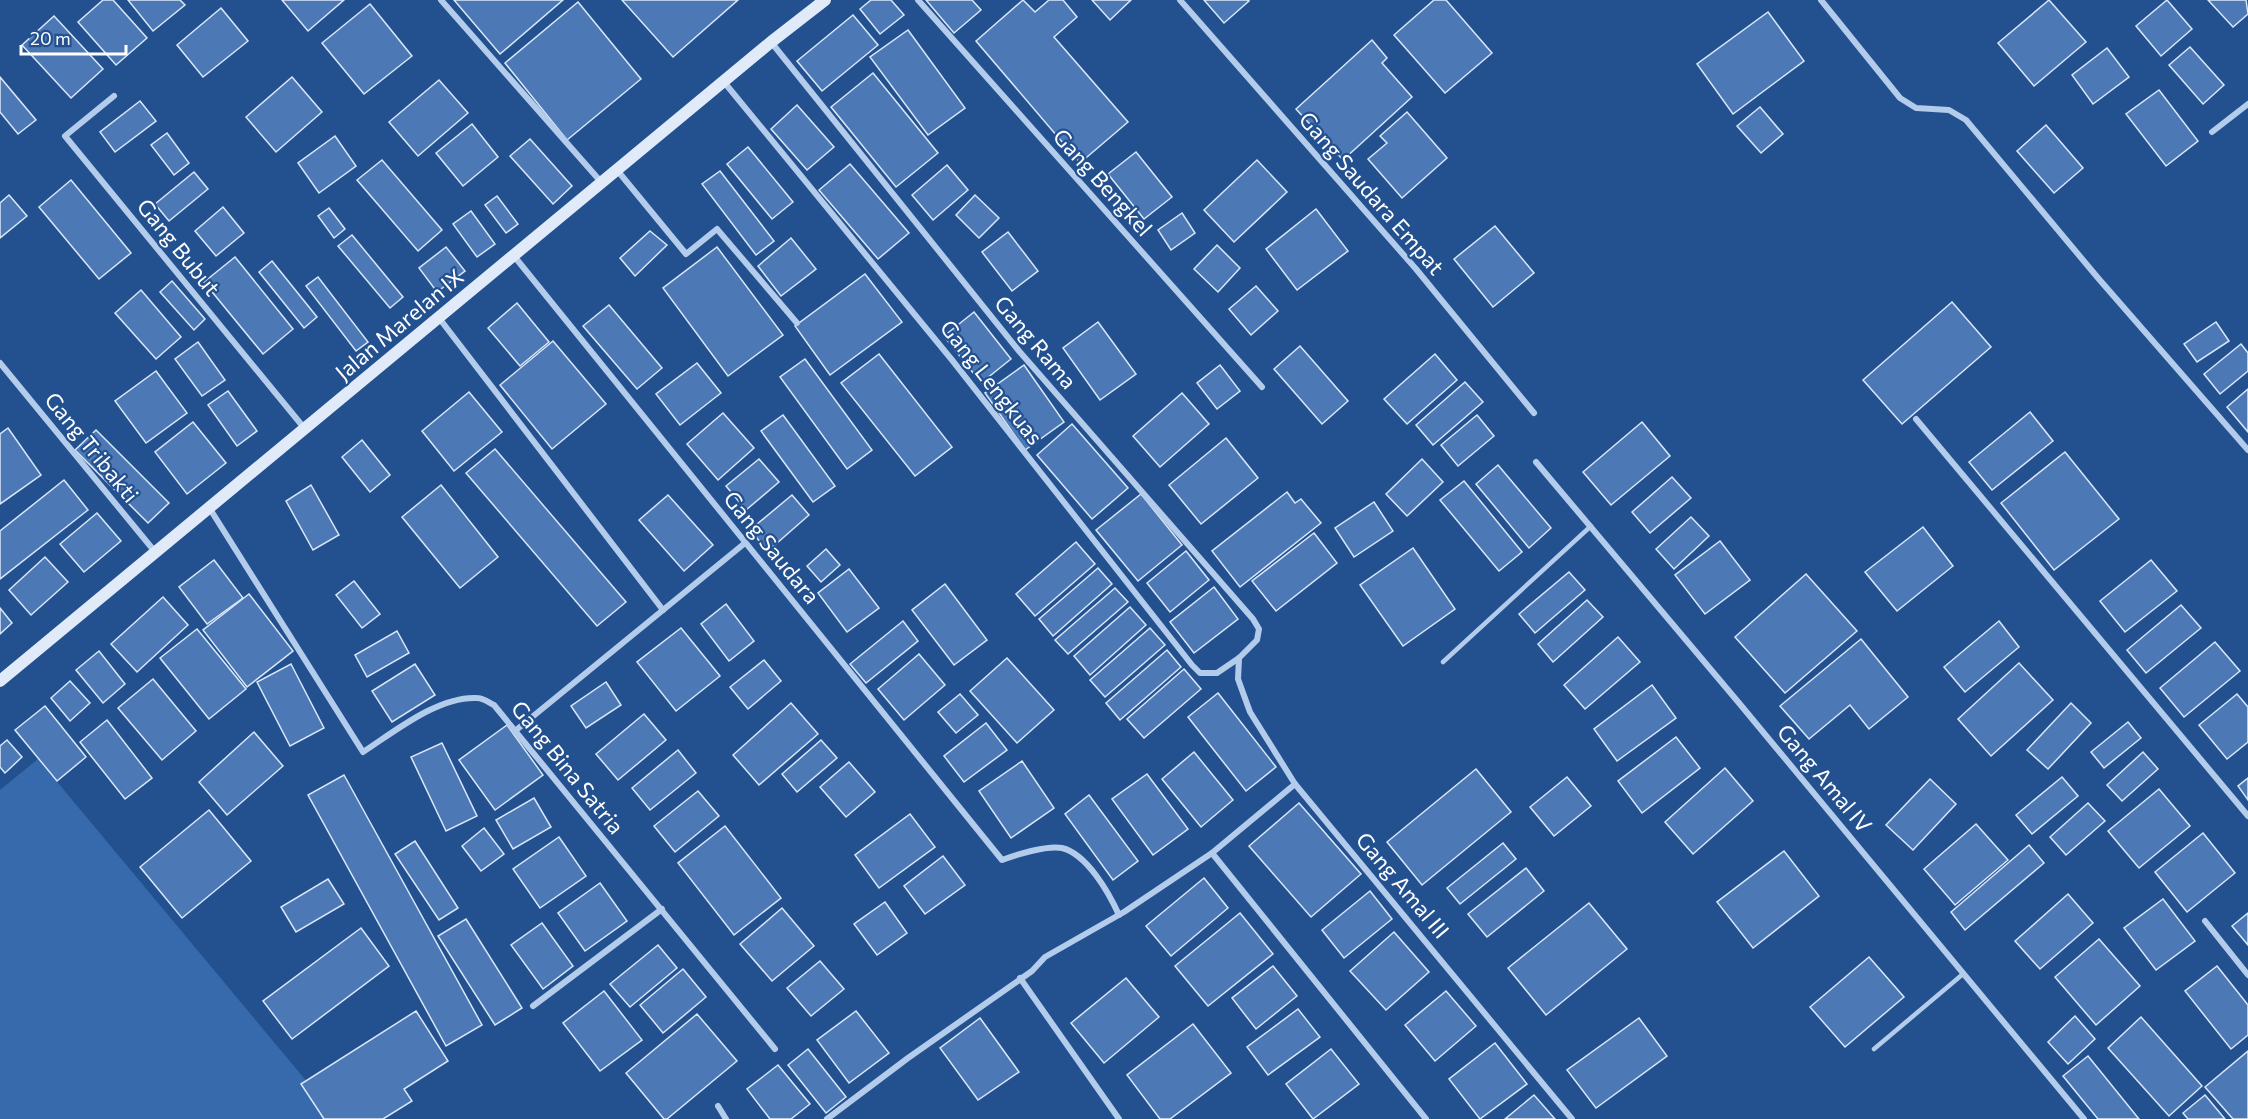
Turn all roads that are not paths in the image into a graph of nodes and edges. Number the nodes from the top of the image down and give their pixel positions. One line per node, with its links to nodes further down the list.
1 (441, 0): 12 (street)
2 (825, 0): 6 (main road, Jalan Marelan IX)
3 (918, 0): 17 (street, Gang Bengkel)
4 (1180, 0): 18 (street, Gang Saudara Empat)
5 (1821, 0): 21 (street)
6 (771, 42): 7 (main road, Jalan Marelan IX); 28 (street, Gang Rama)
7 (724, 82): 11 (main road, Jalan Marelan IX); 28 (street, Gang Lengkuas)
8 (114, 96): 20 (street, Gang Bubut)
9 (2248, 104): 10 (street)
10 (2212, 132)
11 (618, 170): 12 (main road, Jalan Marelan IX); 15 (street)
12 (602, 183): 13 (main road, Jalan Marelan IX)
13 (514, 256): 14 (main road, Jalan Marelan IX); 25 (street, Gang Saudara)
14 (439, 318): 20 (main road, Jalan Marelan IX); 27 (street)
15 (797, 323)
16 (0, 363): 26 (street, Gang Tribakti)
17 (1262, 387)
18 (1534, 413)
19 (1916, 419): 33 (street)
20 (306, 429): 23 (main road, Jalan Marelan IX)
21 (2248, 450)
22 (1536, 462): 24 (street, Gang Amal IV)
23 (210, 509): 26 (main road, Jalan Marelan IX); 31 (street, Gang Bina Satria)
24 (1591, 526): 29 (lane); 38 (street, Gang Amal IV)
25 (745, 543): 27 (street); 36 (street, Gang Saudara)
26 (157, 553): 30 (main road, Jalan Marelan IX)
27 (663, 610): 31 (street)
28 (1239, 658): 32 (street, Gang Amal III)
29 (1443, 662)
30 (0, 681)
31 (515, 730): 35 (street, Gang Bina Satria)
32 (1295, 784): 34 (street); 49 (street, Gang Amal III)
33 (2248, 816)
34 (1212, 853): 36 (street); 48 (street)
35 (662, 909): 41 (street); 42 (street, Gang Bina Satria)
36 (1119, 915): 40 (street)
37 (2205, 921): 39 (street)
38 (1963, 974): 43 (lane); 50 (street, Gang Amal IV)
39 (2248, 975)
40 (1020, 978): 46 (street); 47 (street)
41 (533, 1006)
42 (776, 1049)
43 (1874, 1049)
44 (718, 1106): 45 (street)
45 (726, 1119)
46 (826, 1119)
47 (1119, 1119)
48 (1426, 1119)
49 (1572, 1119)
50 (2084, 1119)

